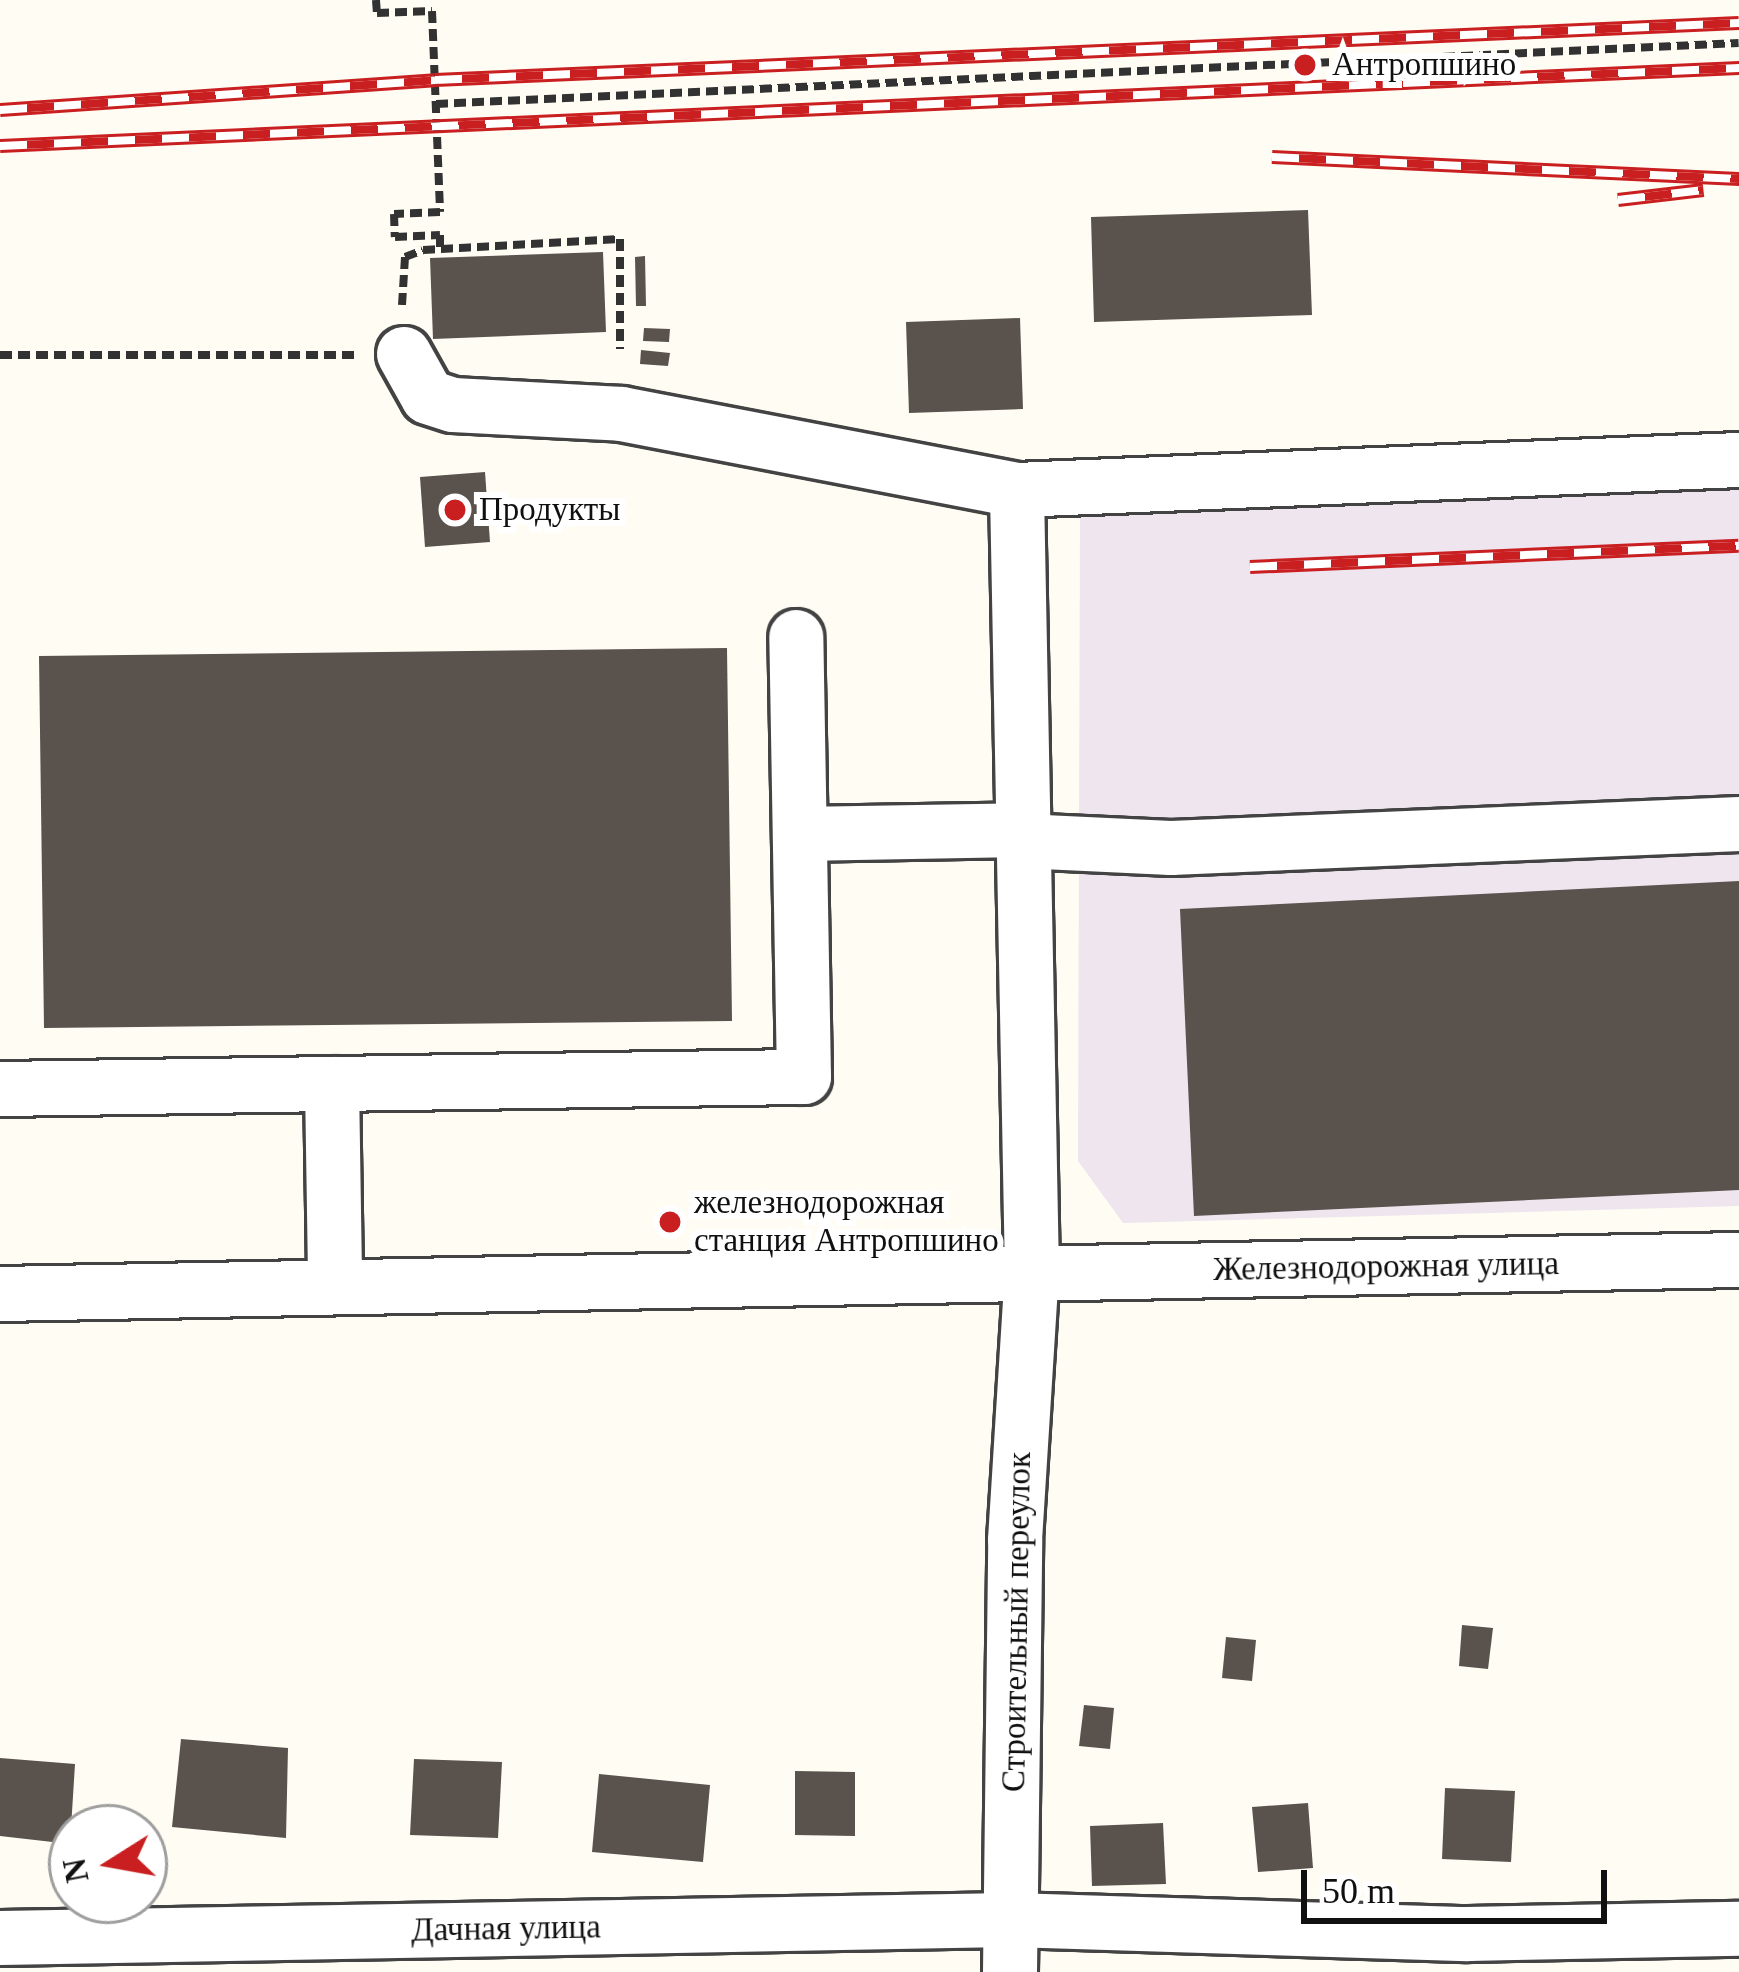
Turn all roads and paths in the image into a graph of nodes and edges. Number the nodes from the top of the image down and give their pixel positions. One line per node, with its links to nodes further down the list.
1 (376, 0): 3 (path)
2 (1739, 43): 3 (path)
3 (436, 104): 4 (path)
4 (440, 247): 5 (path); 6 (path)
5 (403, 330): 7 (path); 9 (street)
6 (620, 349)
7 (0, 356)
8 (1739, 460): 9 (street)
9 (1017, 490): 13 (street, Строительный переулок)
10 (796, 637): 12 (street)
11 (1739, 824): 13 (street)
12 (800, 834): 13 (street); 14 (street)
13 (1022, 836): 17 (street, Строительный переулок)
14 (332, 1084): 15 (street); 18 (street)
15 (0, 1090)
16 (1739, 1260): 17 (street, Железнодорожная улица)
17 (1032, 1273): 18 (street, Железнодорожная улица); 22 (street, Строительный переулок)
18 (335, 1286): 19 (street, Железнодорожная улица)
19 (0, 1294)
20 (0, 1938): 22 (street, Дачная улица)
21 (1722, 1944): 22 (street, Дачная улица)
22 (1011, 1946)

